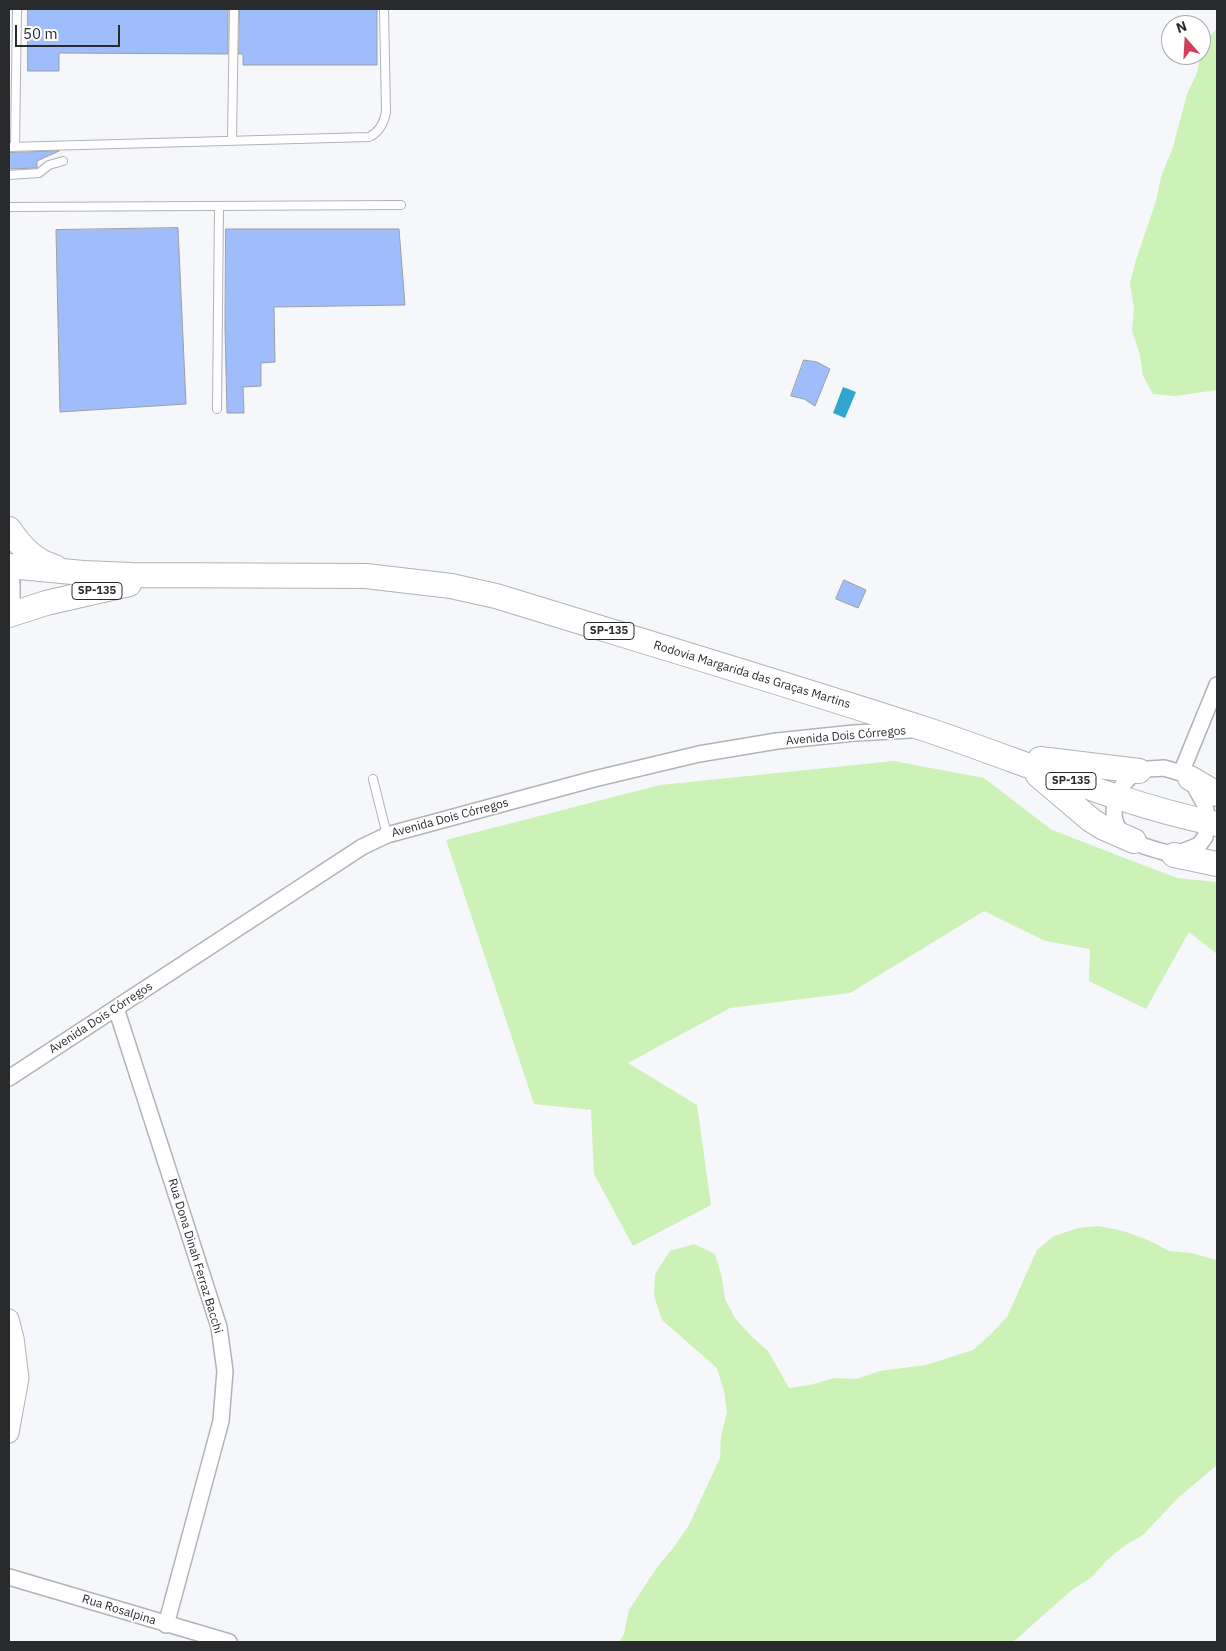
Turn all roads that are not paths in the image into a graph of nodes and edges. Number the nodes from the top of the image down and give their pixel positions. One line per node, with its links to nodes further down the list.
1 (17, 9): 5 (lane)
2 (234, 9): 4 (lane)
3 (384, 9): 4 (lane)
4 (232, 141): 5 (lane)
5 (12, 147)
6 (63, 161): 7 (lane)
7 (9, 175)
8 (401, 205): 9 (lane)
9 (219, 206): 10 (lane); 11 (lane)
10 (9, 207)
11 (218, 409)
12 (9, 529): 14 (main road)
13 (9, 566): 14 (main road, Rodovia Margarida das Graças Martins / SP-135)
14 (83, 574): 15 (main road, Rodovia Margarida das Graças Martins / SP-135)
15 (188, 576): 18 (main road, Rodovia Margarida das Graças Martins / SP-135); 20 (main road, Rodovia Margarida das Graças Martins / SP-135)
16 (9, 583): 17 (main road)
17 (9, 599)
18 (9, 615)
19 (1217, 685): 23 (street)
20 (925, 729): 21 (main road, Rodovia Margarida das Graças Martins / SP-135); 28 (street, Avenida Dois Córregos)
21 (1021, 762): 22 (main road); 26 (main road, Rodovia Margarida das Graças Martins / SP-135); 29 (main road)
22 (1139, 771): 23 (street); 26 (street)
23 (1185, 775): 25 (main road); 27 (street)
24 (373, 779): 28 (lane)
25 (1217, 794)
26 (1116, 797): 27 (main road, Rodovia Margarida das Graças Martins / SP-135); 29 (street)
27 (1213, 823): 30 (street)
28 (388, 835): 32 (street, Avenida Dois Córregos)
29 (1134, 841): 30 (street)
30 (1174, 855): 31 (main road)
31 (1217, 864)
32 (116, 1008): 33 (street, Avenida Dois Córregos); 37 (street, Rua Dona Dinah Ferraz Bacchi)
33 (9, 1078)
34 (9, 1319): 35 (street)
35 (9, 1433)
36 (9, 1577): 37 (street, Rua Rosalpina)
37 (166, 1624): 38 (street, Rua Rosalpina)
38 (229, 1642)

